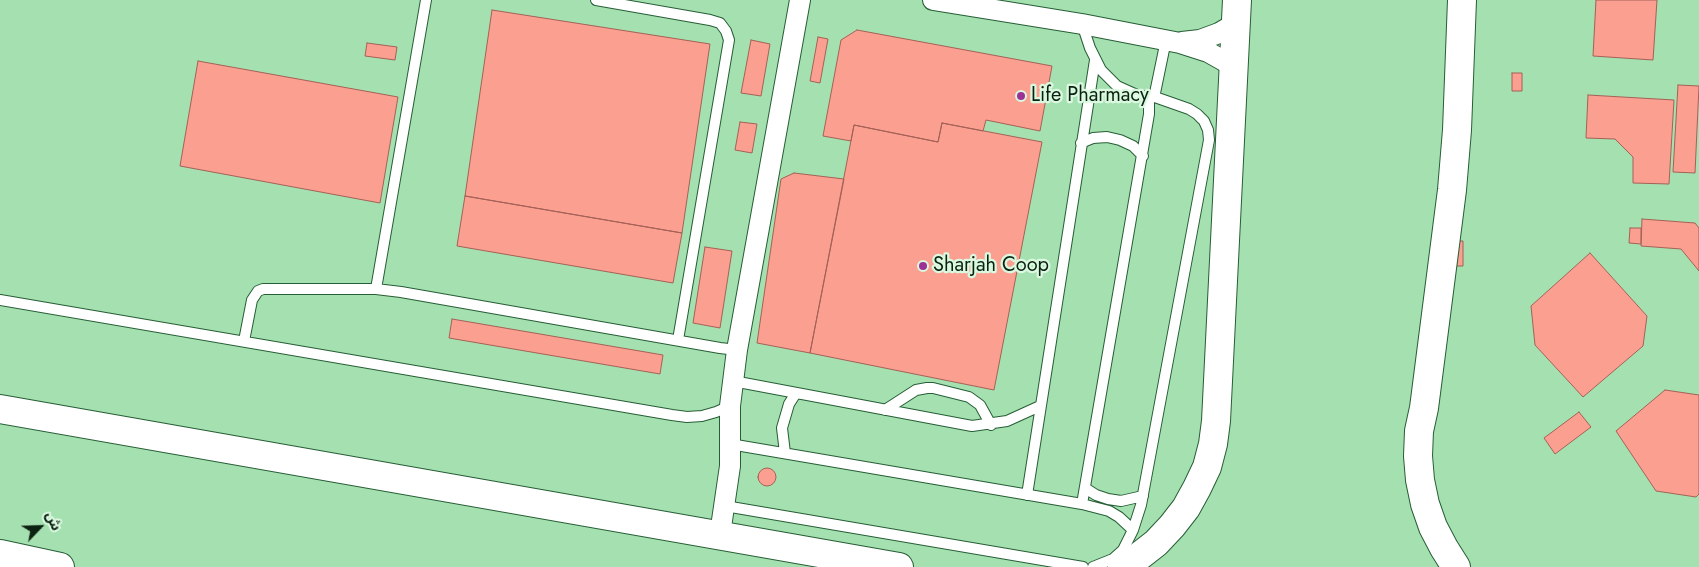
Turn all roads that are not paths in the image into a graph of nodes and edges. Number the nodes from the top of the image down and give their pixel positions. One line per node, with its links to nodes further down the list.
1 (426, 0): 14 (lane)
2 (596, 0): 16 (lane)
3 (800, 0): 18 (street)
4 (933, 0): 7 (street)
5 (1462, 0): 41 (main road)
6 (1236, 12): 8 (street); 10 (main road)
7 (1082, 24): 8 (street); 9 (lane)
8 (1173, 41): 10 (street); 11 (lane)
9 (1095, 60): 11 (lane); 12 (lane)
10 (1233, 66): 40 (main road)
11 (1150, 96): 13 (lane); 30 (lane)
12 (1081, 143): 13 (lane); 22 (lane)
13 (1142, 156): 28 (lane)
14 (376, 289): 16 (lane); 17 (lane)
15 (0, 300): 17 (lane)
16 (678, 340): 18 (lane)
17 (244, 342): 21 (lane)
18 (737, 350): 19 (street)
19 (733, 380): 20 (lane); 21 (street)
20 (796, 393): 24 (lane); 27 (lane)
21 (730, 406): 26 (street)
22 (1040, 406): 25 (lane); 29 (lane)
23 (0, 409): 34 (main road)
24 (886, 410): 25 (lane); 25 (lane)
25 (991, 424)
26 (730, 444): 27 (lane); 32 (street)
27 (785, 453): 29 (lane)
28 (1085, 488): 30 (lane); 31 (lane)
29 (1027, 495): 31 (lane)
30 (1143, 496): 33 (lane)
31 (1082, 504): 33 (lane)
32 (725, 506): 34 (street); 38 (lane)
33 (1133, 530): 39 (lane)
34 (720, 534): 37 (main road)
35 (2, 559): 36 (main road)
36 (60, 567)
37 (900, 567)
38 (1082, 567)
39 (1093, 567)
40 (1122, 567)
41 (1456, 567)

